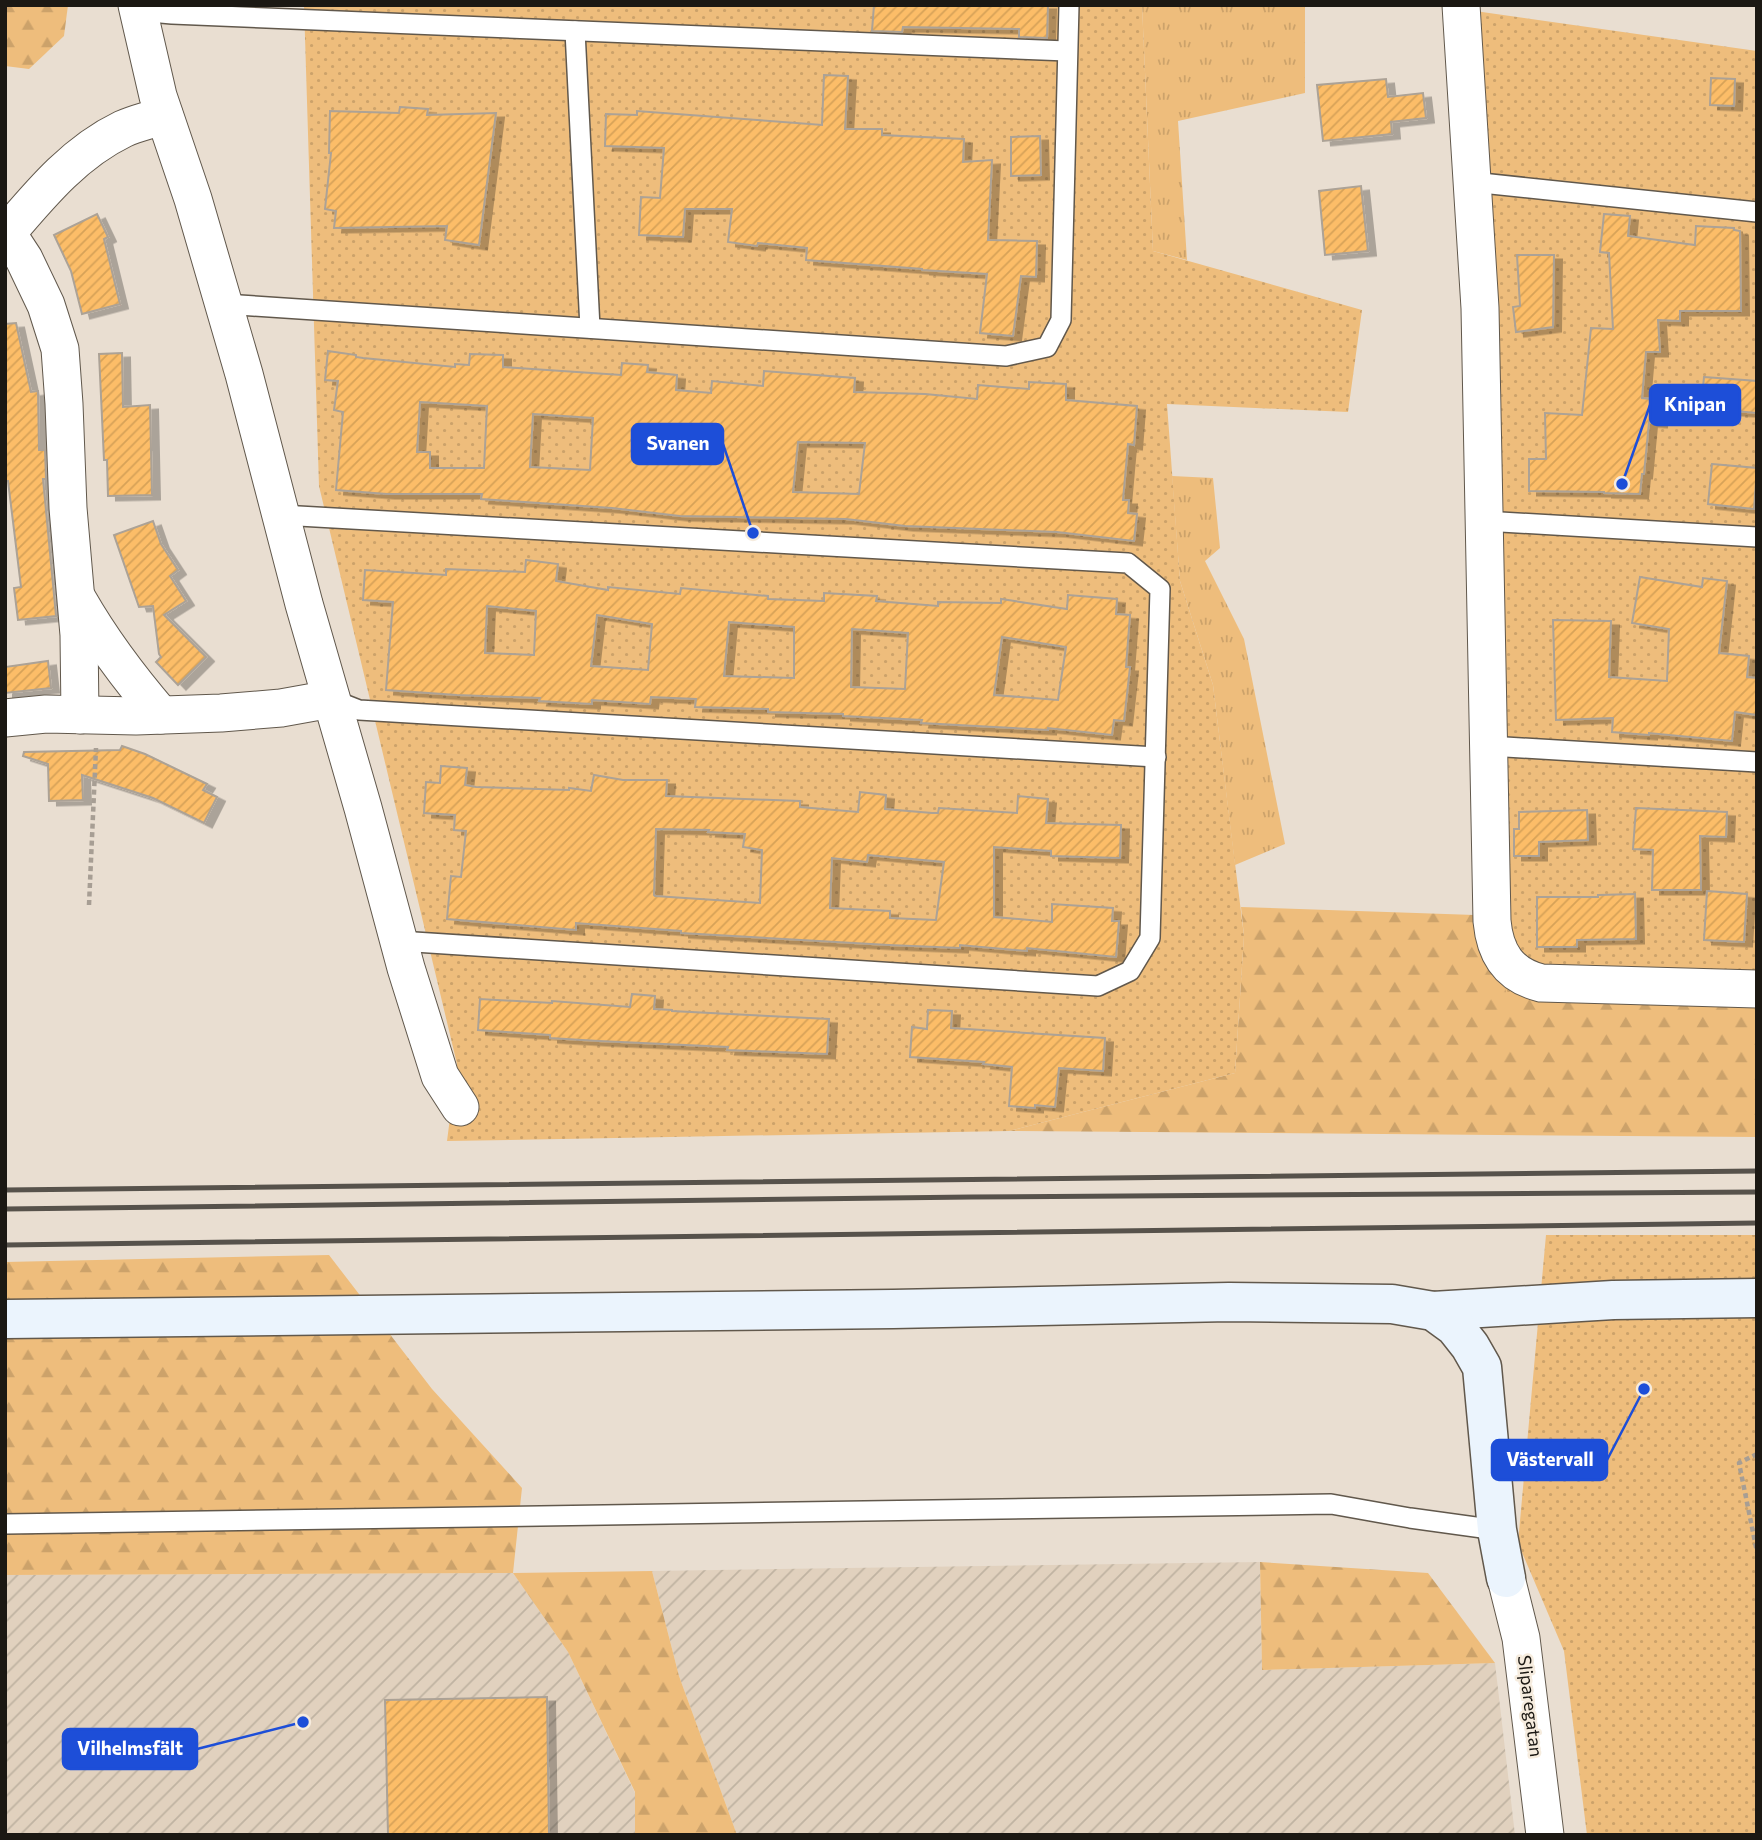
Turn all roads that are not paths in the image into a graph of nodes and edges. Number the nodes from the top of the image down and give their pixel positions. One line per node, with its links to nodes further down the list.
1 (1069, 5): 5 (lane)
2 (1461, 5): 7 (street)
3 (140, 7): 4 (lane); 6 (street)
4 (575, 31): 5 (lane); 11 (lane)
5 (1068, 51): 11 (lane)
6 (164, 115): 9 (street); 10 (street)
7 (1472, 183): 8 (lane); 13 (street)
8 (1757, 212)
9 (6, 232): 15 (street)
10 (224, 304): 11 (lane); 12 (street)
11 (590, 328)
12 (281, 516): 16 (street); 21 (lane)
13 (1484, 521): 14 (lane); 20 (street)
14 (1757, 537)
15 (76, 596): 17 (street); 18 (street)
16 (331, 699): 18 (street); 21 (lane); 23 (street)
17 (89, 715): 18 (street); 19 (street)
18 (161, 715)
19 (5, 718)
20 (1489, 746): 22 (lane); 24 (street)
21 (1156, 757): 23 (lane)
22 (1757, 762)
23 (399, 941): 25 (street)
24 (1757, 989)
25 (460, 1107)
26 (1757, 1298): 27 (main road)
27 (1433, 1311): 28 (main road); 30 (main road)
28 (5, 1319)
29 (5, 1524): 30 (lane)
30 (1497, 1530): 31 (main road)
31 (1506, 1578): 32 (street, Sliparegatan)
32 (1545, 1835)

